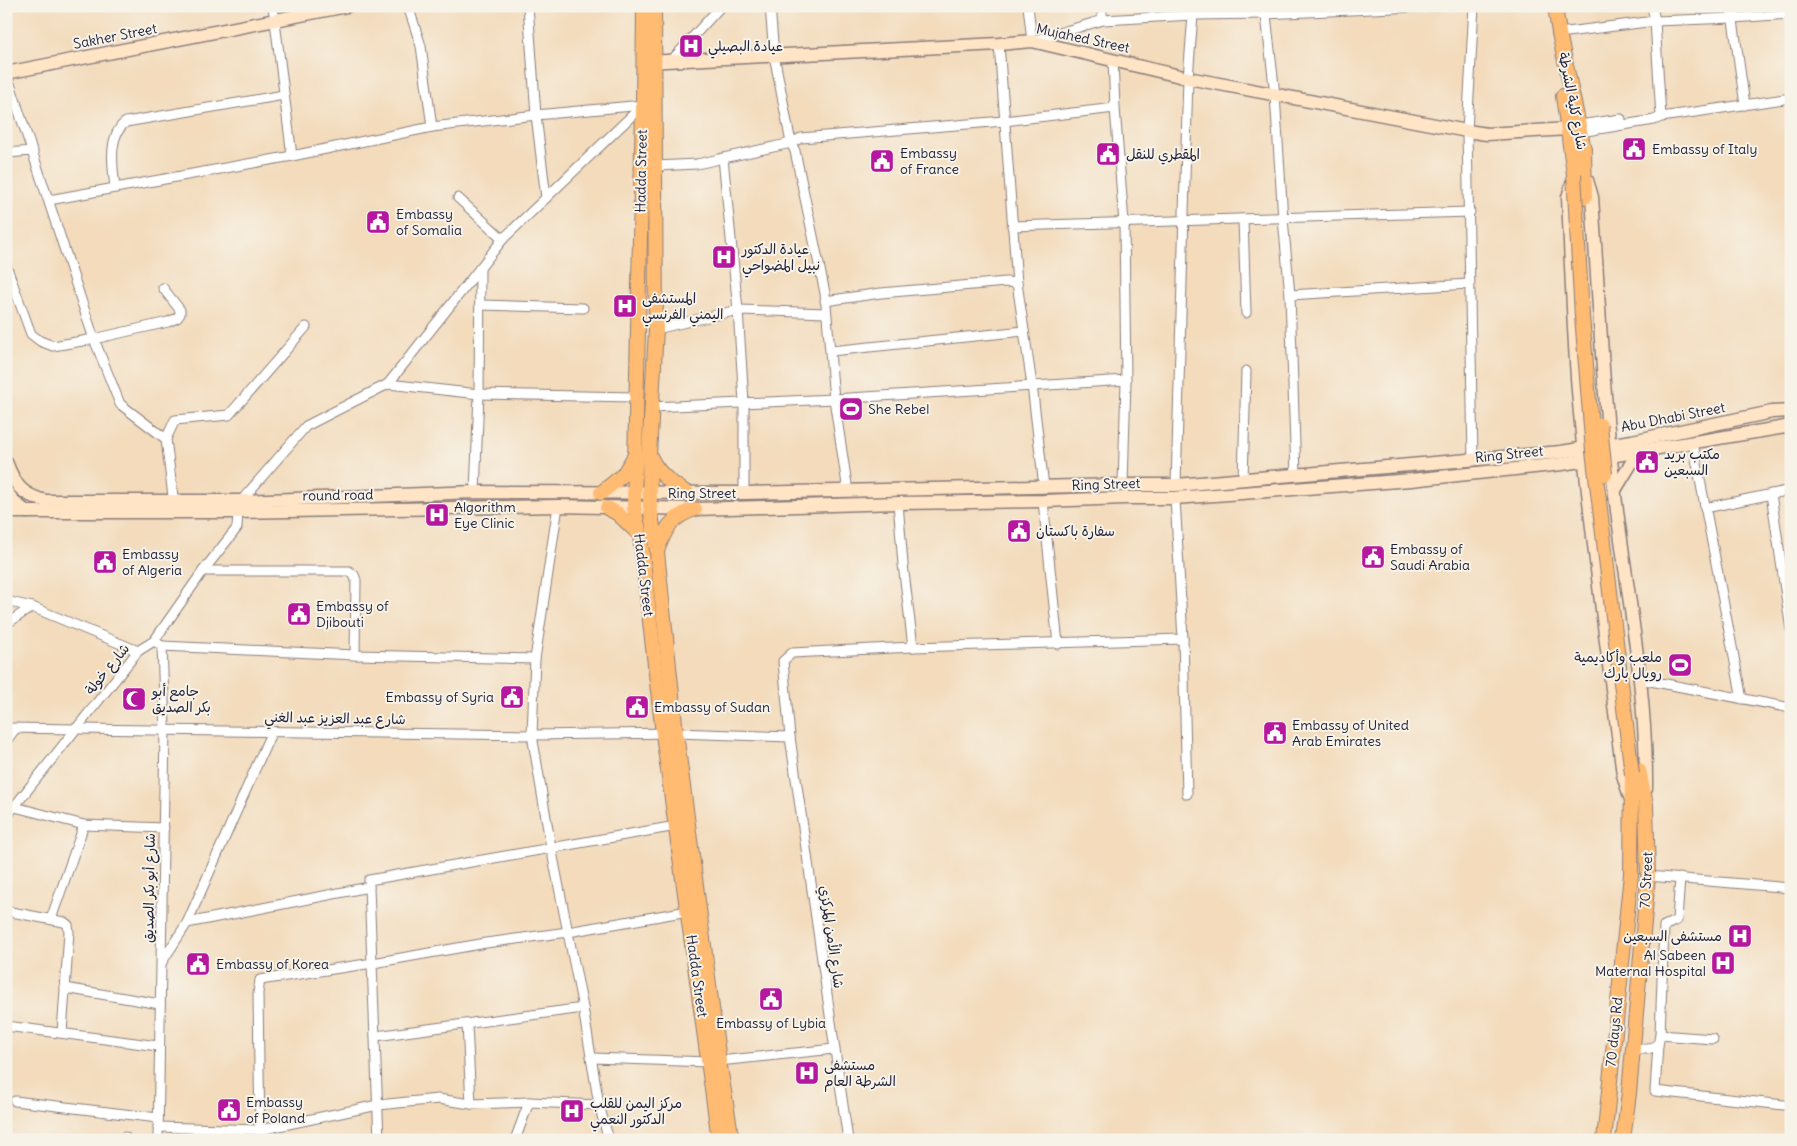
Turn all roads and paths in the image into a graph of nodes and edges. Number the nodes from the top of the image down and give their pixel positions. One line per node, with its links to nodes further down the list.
1 (273, 6): 23 (street)
2 (345, 6): 23 (main road, Sakher Street)
3 (408, 6): 44 (street)
4 (528, 6): 41 (street)
5 (644, 6): 32 (main road, Hadda Street)
6 (654, 6): 32 (main road, Hadda Street)
7 (721, 6): 31 (street)
8 (770, 6): 29 (street)
9 (1028, 6): 27 (street)
10 (1101, 6): 24 (street)
11 (1436, 6): 17 (street)
12 (1474, 6): 46 (street)
13 (1547, 6): 45 (main road, شارع كلية الشرطة)
14 (1556, 6): 26 (main road, شارع كلية الشرطة)
15 (1652, 6): 25 (street)
16 (1731, 6): 22 (street)
17 (1407, 7): 18 (street)
18 (1315, 8): 20 (street)
19 (1192, 10): 20 (street); 24 (street); 34 (street)
20 (1265, 10): 36 (street)
21 (1791, 14): 22 (street)
22 (1733, 18): 25 (street); 38 (street)
23 (275, 20): 33 (main road, Sakher Street); 35 (street)
24 (1103, 20): 27 (street)
25 (1654, 21): 26 (street); 42 (street)
26 (1559, 33): 45 (main road, شارع كلية الشرطة)
27 (1032, 41): 28 (main road, Mujahed Street); 30 (main road, Mujahed Street)
28 (999, 44): 29 (main road, Mujahed Street); 43 (street)
29 (774, 55): 31 (main road, Mujahed Street); 47 (street)
30 (1113, 60): 34 (main road, Mujahed Street); 40 (street)
31 (672, 61): 32 (main road, Mujahed Street)
32 (649, 62): 39 (main road, Hadda Street); 52 (main road, Hadda Street)
33 (6, 72): 48 (street)
34 (1188, 78): 36 (main road, Mujahed Street); 61 (street)
35 (284, 95): 50 (street); 54 (street)
36 (1275, 95): 46 (main road, Mujahed Street); 60 (street)
37 (1791, 98): 38 (street)
38 (1745, 105): 42 (street)
39 (643, 106): 41 (street); 56 (street); 89 (main road, Hadda Street)
40 (1115, 108): 43 (street); 62 (street)
41 (536, 115): 44 (street); 56 (street)
42 (1661, 117): 45 (street)
43 (1004, 121): 47 (street); 63 (street)
44 (432, 126): 50 (street)
45 (1574, 127): 46 (main road, Mujahed Street); 53 (main road, شارع كلية الشرطة)
46 (1467, 131): 58 (street)
47 (791, 144): 51 (street); 71 (street)
48 (33, 151): 49 (street); 57 (street)
49 (6, 152)
50 (292, 156): 54 (street)
51 (723, 158): 52 (street); 74 (street)
52 (656, 166): 78 (main road, Hadda Street)
53 (1580, 173): 86 (main road); 87 (main road); 170 (main road, شارع كلية الشرطة, bridge); 170 (main road, bridge)
54 (115, 188): 57 (street)
55 (458, 198): 64 (street)
56 (546, 198): 64 (street)
57 (49, 200): 80 (street)
58 (1470, 212): 60 (street); 68 (street)
59 (1243, 219): 60 (street); 61 (street); 76 (street)
60 (1283, 219): 70 (street)
61 (1183, 222): 62 (street); 122 (street)
62 (1124, 223): 63 (street); 83 (street)
63 (1012, 226): 67 (street)
64 (503, 239): 66 (street)
65 (6, 265): 80 (street)
66 (480, 268): 72 (street); 84 (street)
67 (1017, 282): 71 (street); 79 (street)
68 (1469, 284): 70 (street); 107 (street)
69 (163, 288): 80 (street)
70 (1290, 295): 112 (street)
71 (825, 301): 75 (street)
72 (480, 305): 73 (street); 88 (street)
73 (583, 308)
74 (738, 310): 75 (street); 78 (street); 91 (street)
75 (826, 312): 81 (street)
76 (1246, 313)
77 (306, 326): 99 (street)
78 (656, 329): 92 (main road, Hadda Street)
79 (1024, 331): 81 (street); 85 (street)
80 (94, 340): 99 (street)
81 (831, 351): 90 (street)
82 (1246, 371): 113 (street)
83 (1126, 380): 85 (street); 116 (street)
84 (388, 384): 88 (street); 134 (street)
85 (1032, 385): 90 (street); 117 (street)
86 (1604, 389): 87 (main road); 95 (main road)
87 (1578, 392): 97 (main road)
88 (479, 394): 89 (street); 121 (street)
89 (636, 397): 105 (main road, Hadda Street)
90 (834, 399): 91 (street); 120 (street)
91 (744, 402): 92 (street); 127 (street)
92 (651, 407): 104 (main road, Hadda Street)
93 (1791, 412): 94 (main road, Abu Dhabi Street); 96 (main road)
94 (1766, 415): 98 (main road); 101 (main road, Abu Dhabi Street)
95 (1607, 417): 101 (main road); 102 (main road)
96 (1791, 425): 98 (main road, Abu Dhabi Street)
97 (1582, 430): 103 (main road); 106 (main road)
98 (1769, 430): 100 (main road, Abu Dhabi Street)
99 (166, 439): 133 (street)
100 (1693, 444): 101 (main road, Abu Dhabi Street); 139 (street)
101 (1635, 447): 102 (main road, Abu Dhabi Street); 129 (main road)
102 (1611, 450): 103 (main road, Abu Dhabi Street); 129 (main road)
103 (1584, 454): 106 (main road, Abu Dhabi Street); 111 (main road)
104 (649, 455): 125 (main road, Hadda Street); 126 (main road)
105 (635, 456): 123 (main road); 124 (main road, Hadda Street)
106 (1562, 458): 107 (main road, Ring Street); 111 (main road); 114 (main road, Ring Street)
107 (1473, 461): 109 (main road, Ring Street)
108 (6, 462): 133 (main road, round road)
109 (1412, 465): 110 (main road, Ring Street); 114 (main road)
110 (1397, 466): 112 (main road, Ring Street); 115 (main road)
111 (1586, 475): 132 (main road)
112 (1296, 476): 113 (main road, Ring Street)
113 (1243, 480): 122 (main road, Ring Street)
114 (1411, 480): 115 (main road, Ring Street)
115 (1396, 481): 122 (main road, Ring Street)
116 (1123, 485): 117 (main road, Ring Street); 122 (main road, Ring Street)
117 (1044, 487): 120 (main road, Ring Street)
118 (1791, 490): 128 (street)
119 (6, 491): 142 (main road)
120 (848, 491): 127 (main road, Ring Street)
121 (475, 492): 123 (main road, round road); 134 (main road, round road)
122 (1175, 492): 130 (main road, Ring Street); 150 (street)
123 (601, 493): 124 (main road, round road)
124 (633, 493): 125 (main road, round road); 136 (main road, Hadda Street)
125 (649, 493): 126 (main road, Ring Street); 138 (main road, Hadda Street)
126 (687, 493): 127 (main road, Ring Street)
127 (744, 493)
128 (1771, 494): 139 (street); 149 (street)
129 (1615, 496): 132 (main road); 158 (main road)
130 (1043, 501): 131 (main road, Ring Street); 152 (street)
131 (898, 503): 140 (main road, Ring Street); 154 (street)
132 (1589, 505): 172 (main road)
133 (174, 506): 134 (main road, round road); 142 (main road, round road)
134 (239, 506): 135 (main road, round road); 145 (street, شارع خولة)
135 (558, 506): 137 (main road, round road); 157 (street)
136 (634, 507): 137 (main road, round road); 138 (main road, round road); 143 (main road, Hadda Street)
137 (607, 508): 143 (main road)
138 (650, 508): 140 (main road, Ring Street); 144 (main road, Hadda Street)
139 (1705, 508): 159 (street)
140 (695, 509): 144 (main road)
141 (6, 512): 142 (main road, round road)
142 (27, 512)
143 (640, 535): 166 (main road, Hadda Street)
144 (657, 552): 166 (main road, Hadda Street)
145 (203, 571): 151 (street, شارع خولة); 156 (street)
146 (6, 601): 147 (street)
147 (32, 607): 148 (street); 155 (street)
148 (6, 624)
149 (1791, 630)
150 (1183, 639): 152 (street); 171 (street)
151 (154, 641): 153 (street); 155 (street, شارع خولة)
152 (1058, 644): 154 (street)
153 (162, 646): 156 (street); 164 (street, شارع أبو بكر الصديق)
154 (913, 647): 168 (street, شارع الأمن المركزي)
155 (138, 651): 163 (street, شارع خولة)
156 (355, 655): 157 (street)
157 (535, 659): 167 (street)
158 (1640, 679): 159 (street); 172 (main road)
159 (1742, 699): 160 (street)
160 (1791, 708)
161 (6, 728): 162 (street, شارع عبد العزيز عبد الغني)
162 (16, 728): 163 (street, شارع عبد العزيز عبد الغني); 169 (street)
163 (76, 729): 164 (street, شارع عبد العزيز عبد الغني); 173 (street, شارع خولة)
164 (165, 730): 165 (street, شارع عبد العزيز عبد الغني); 177 (street, شارع أبو بكر الصديق)
165 (272, 730): 167 (street, شارع عبد العزيز عبد الغني); 186 (street)
166 (669, 733): 167 (street, شارع عبد العزيز عبد الغني); 168 (street, شارع عبد العزيز عبد الغني); 176 (main road, Hadda Street); 204 (main road, Hadda Street)
167 (532, 736): 178 (street)
168 (790, 737): 202 (street, شارع الأمن المركزي)
169 (6, 741)
170 (1636, 772): 172 (main road, 70 Street)
171 (1188, 794)
172 (1639, 805): 179 (main road, 70 Street); 220 (main road, 70 days Rd)
173 (15, 807): 174 (street, شارع خولة); 175 (street)
174 (6, 818)
175 (84, 825): 177 (street); 185 (street)
176 (676, 826): 178 (street); 183 (main road, Hadda Street)
177 (164, 828): 188 (street, شارع أبو بكر الصديق)
178 (551, 847): 181 (street); 187 (street)
179 (1648, 876): 180 (street); 201 (main road, 70 Street)
180 (1680, 878): 182 (street); 196 (street)
181 (369, 887): 186 (street); 189 (street)
182 (1791, 888)
183 (688, 910): 187 (street); 204 (main road, Hadda Street)
184 (6, 911): 185 (street)
185 (51, 919): 190 (street)
186 (187, 923): 188 (street)
187 (568, 932): 189 (street); 192 (street)
188 (162, 963): 191 (street, شارع أبو بكر الصديق)
189 (373, 963): 197 (street); 212 (street)
190 (65, 988): 191 (street); 195 (street)
191 (160, 1004): 200 (street, شارع أبو بكر الصديق)
192 (583, 1008): 193 (street); 203 (street)
193 (467, 1024): 197 (street); 207 (street)
194 (6, 1026): 195 (street)
195 (62, 1033): 200 (street)
196 (1660, 1035): 198 (street); 199 (street)
197 (376, 1036): 208 (street)
198 (1712, 1038)
199 (1658, 1045): 201 (street); 209 (street)
200 (158, 1046): 211 (street, شارع أبو بكر الصديق)
201 (1632, 1049): 221 (main road, 70 Street)
202 (834, 1050): 204 (street); 219 (street, شارع الأمن المركزي)
203 (592, 1058): 204 (street); 210 (street)
204 (714, 1062): 217 (main road, Hadda Street); 218 (main road, Hadda Street)
205 (15, 1101): 211 (street)
206 (529, 1102): 207 (street); 210 (street); 215 (street)
207 (472, 1104): 208 (street)
208 (378, 1105): 212 (street); 214 (street)
209 (1784, 1105)
210 (599, 1106): 216 (street)
211 (158, 1122): 212 (street); 213 (street, شارع أبو بكر الصديق)
212 (260, 1135)
213 (158, 1140)
214 (379, 1140)
215 (515, 1140)
216 (609, 1140)
217 (720, 1140)
218 (732, 1140)
219 (848, 1140)
220 (1604, 1140)
221 (1623, 1140)

